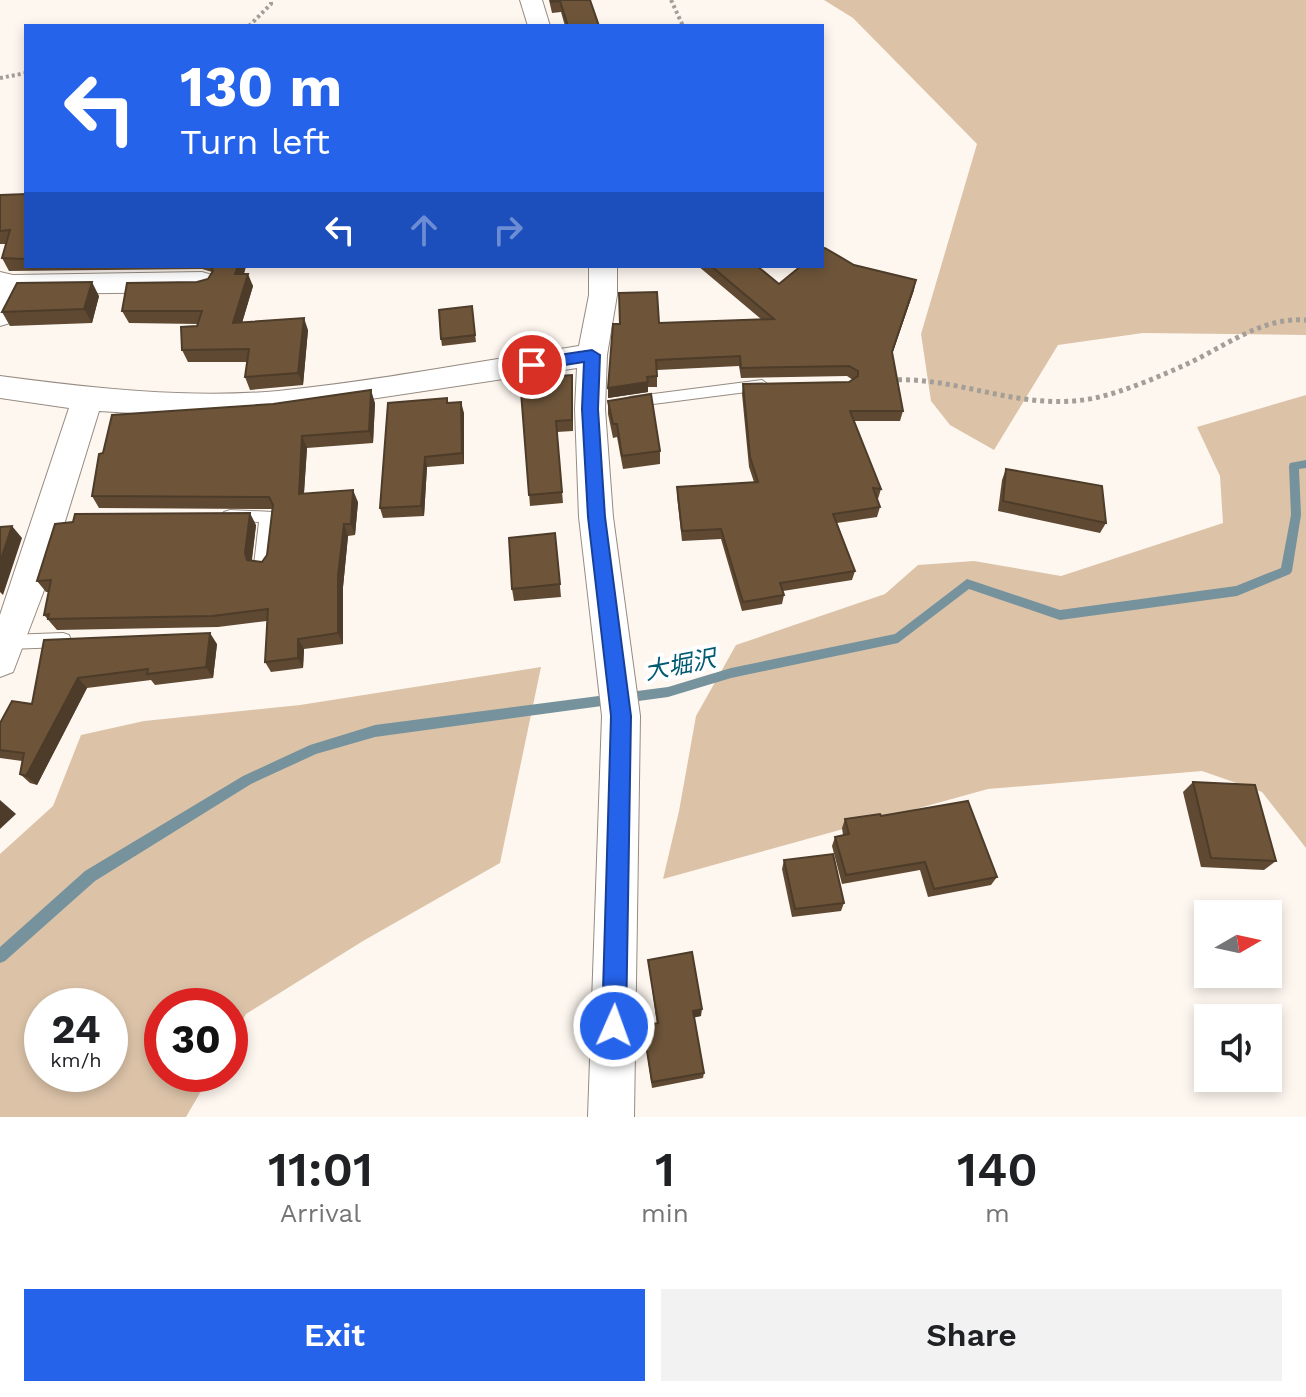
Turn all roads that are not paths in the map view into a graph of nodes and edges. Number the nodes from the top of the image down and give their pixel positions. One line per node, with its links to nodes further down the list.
1 (531, 0): 2 (street)
2 (538, 24)
3 (603, 268): 7 (street)
4 (202, 282): 5 (street)
5 (6, 283): 6 (street)
6 (0, 316)
7 (592, 355): 10 (street); 11 (street)
8 (771, 385): 11 (lane)
9 (0, 387): 10 (street)
10 (87, 399): 15 (street)
11 (605, 406): 16 (street)
12 (220, 517): 13 (lane)
13 (262, 565)
14 (86, 639): 15 (lane)
15 (4, 652)
16 (611, 1117)

